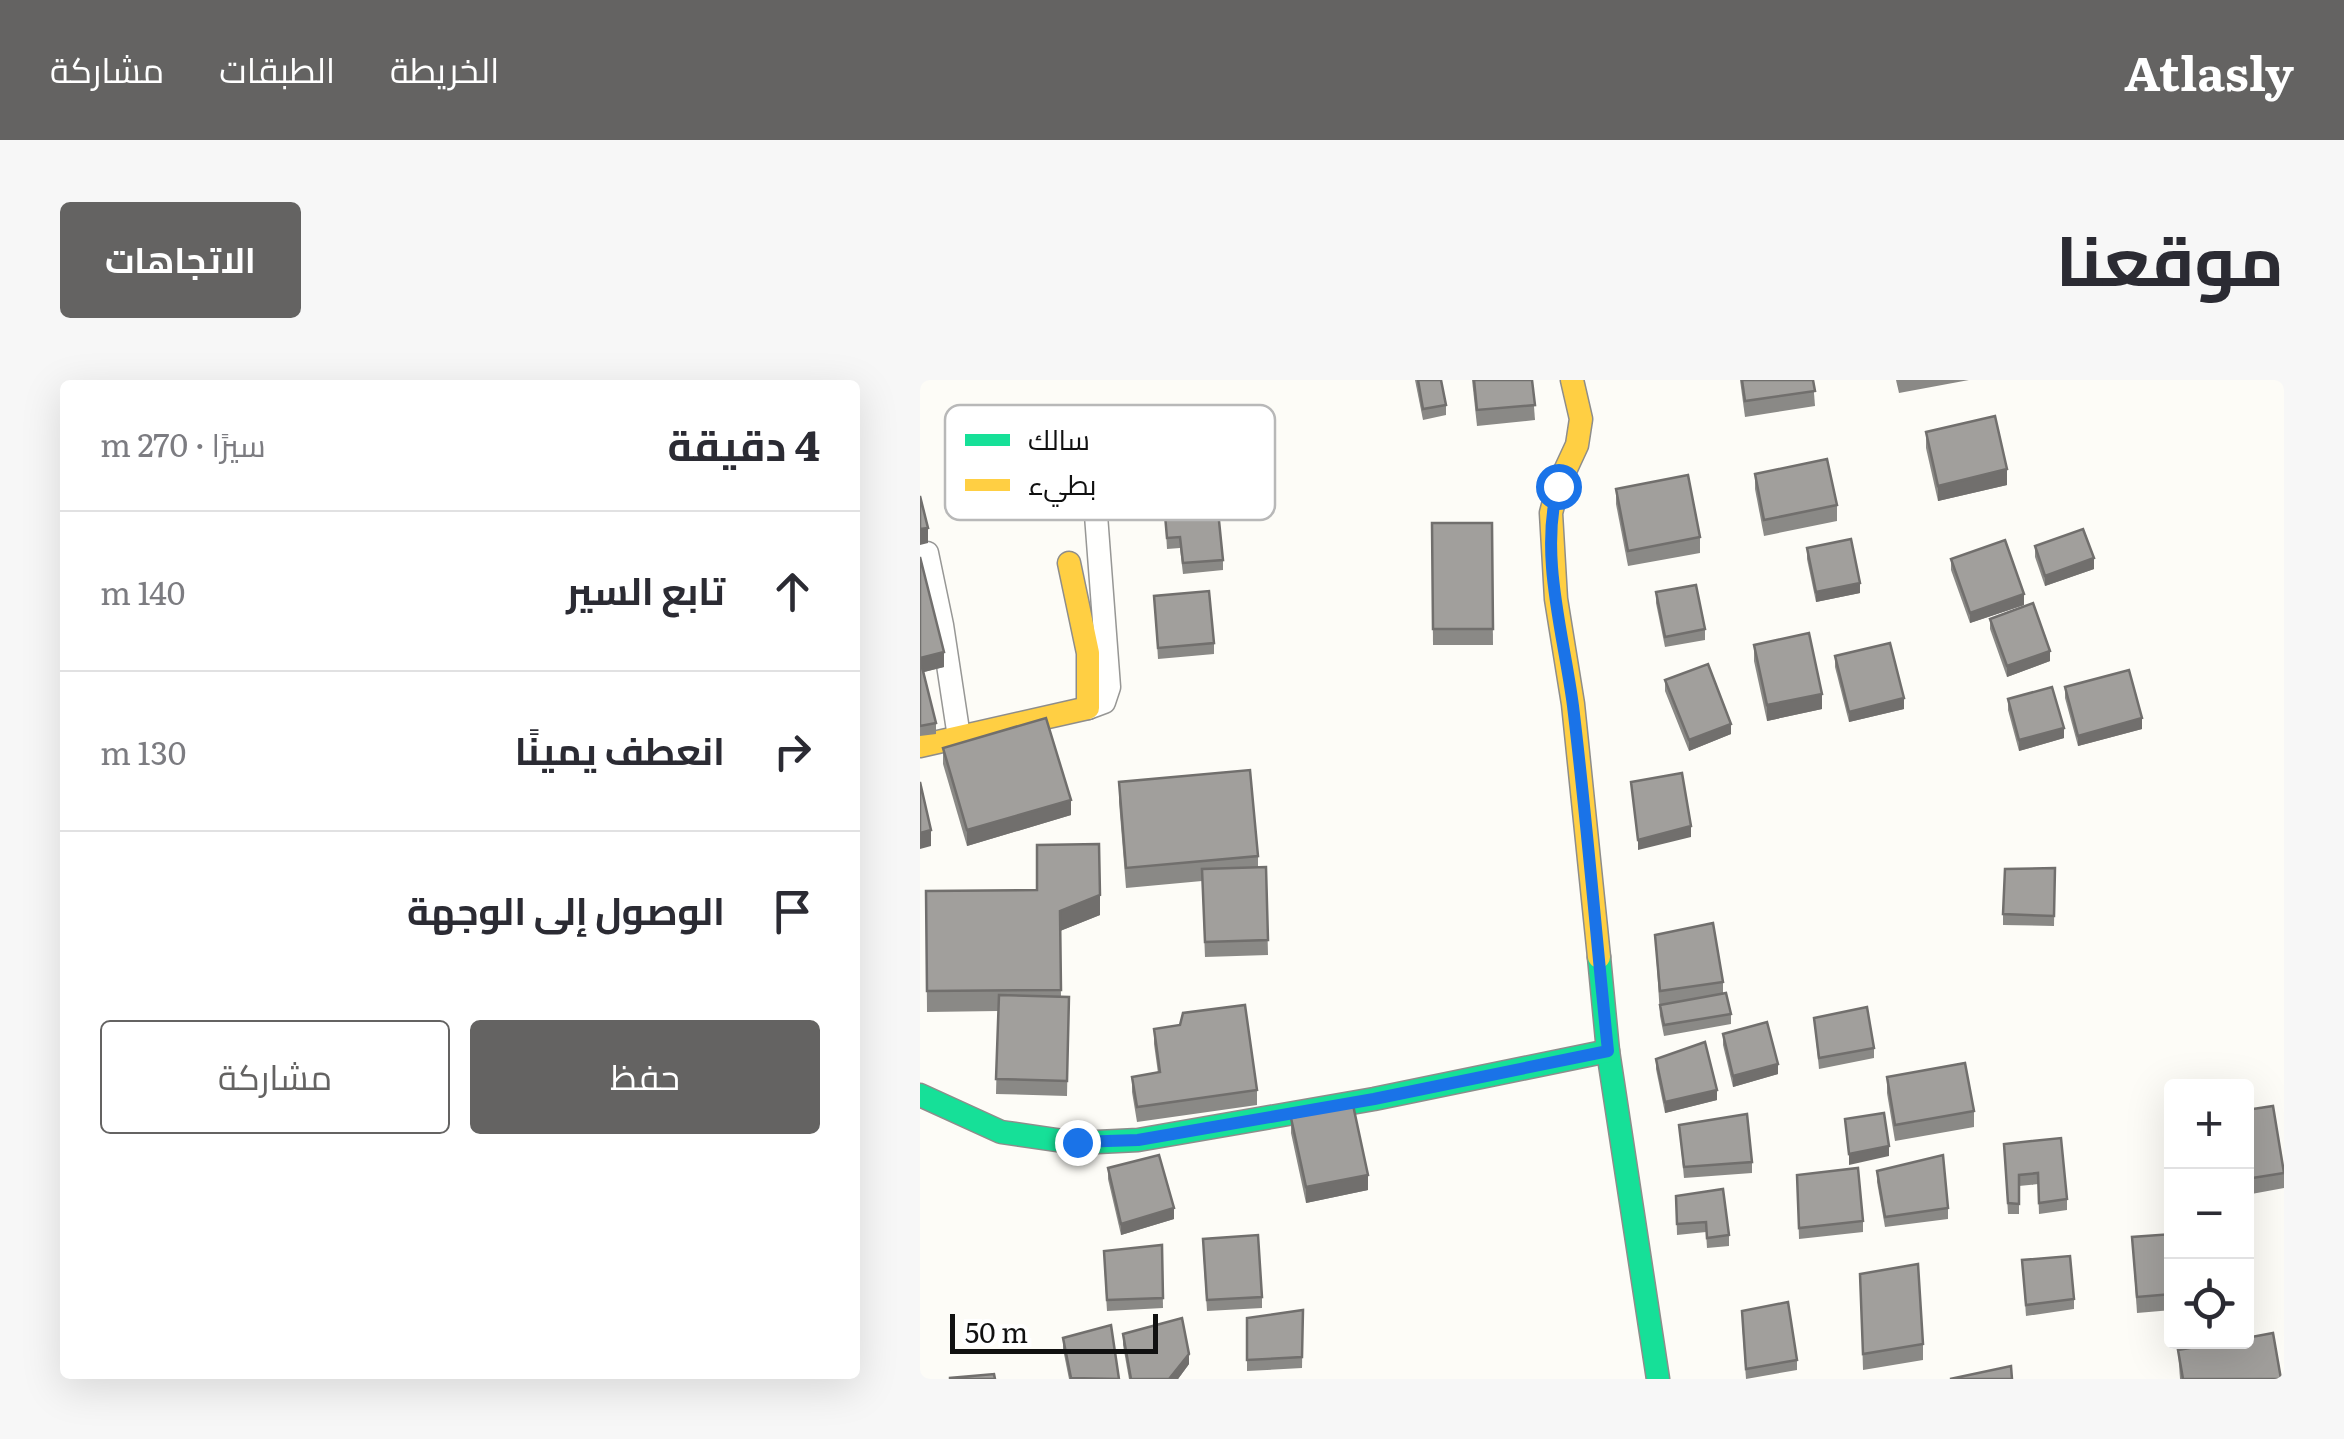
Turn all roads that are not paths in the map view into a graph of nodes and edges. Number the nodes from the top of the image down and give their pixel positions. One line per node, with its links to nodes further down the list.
1 (1572, 380): 8 (street)
2 (1096, 520): 5 (street)
3 (927, 553): 6 (street)
4 (1069, 562): 5 (street)
5 (1088, 708): 6 (street)
6 (959, 737): 7 (street)
7 (920, 746)
8 (1608, 1051): 9 (street); 10 (street)
9 (922, 1098)
10 (1658, 1379)

